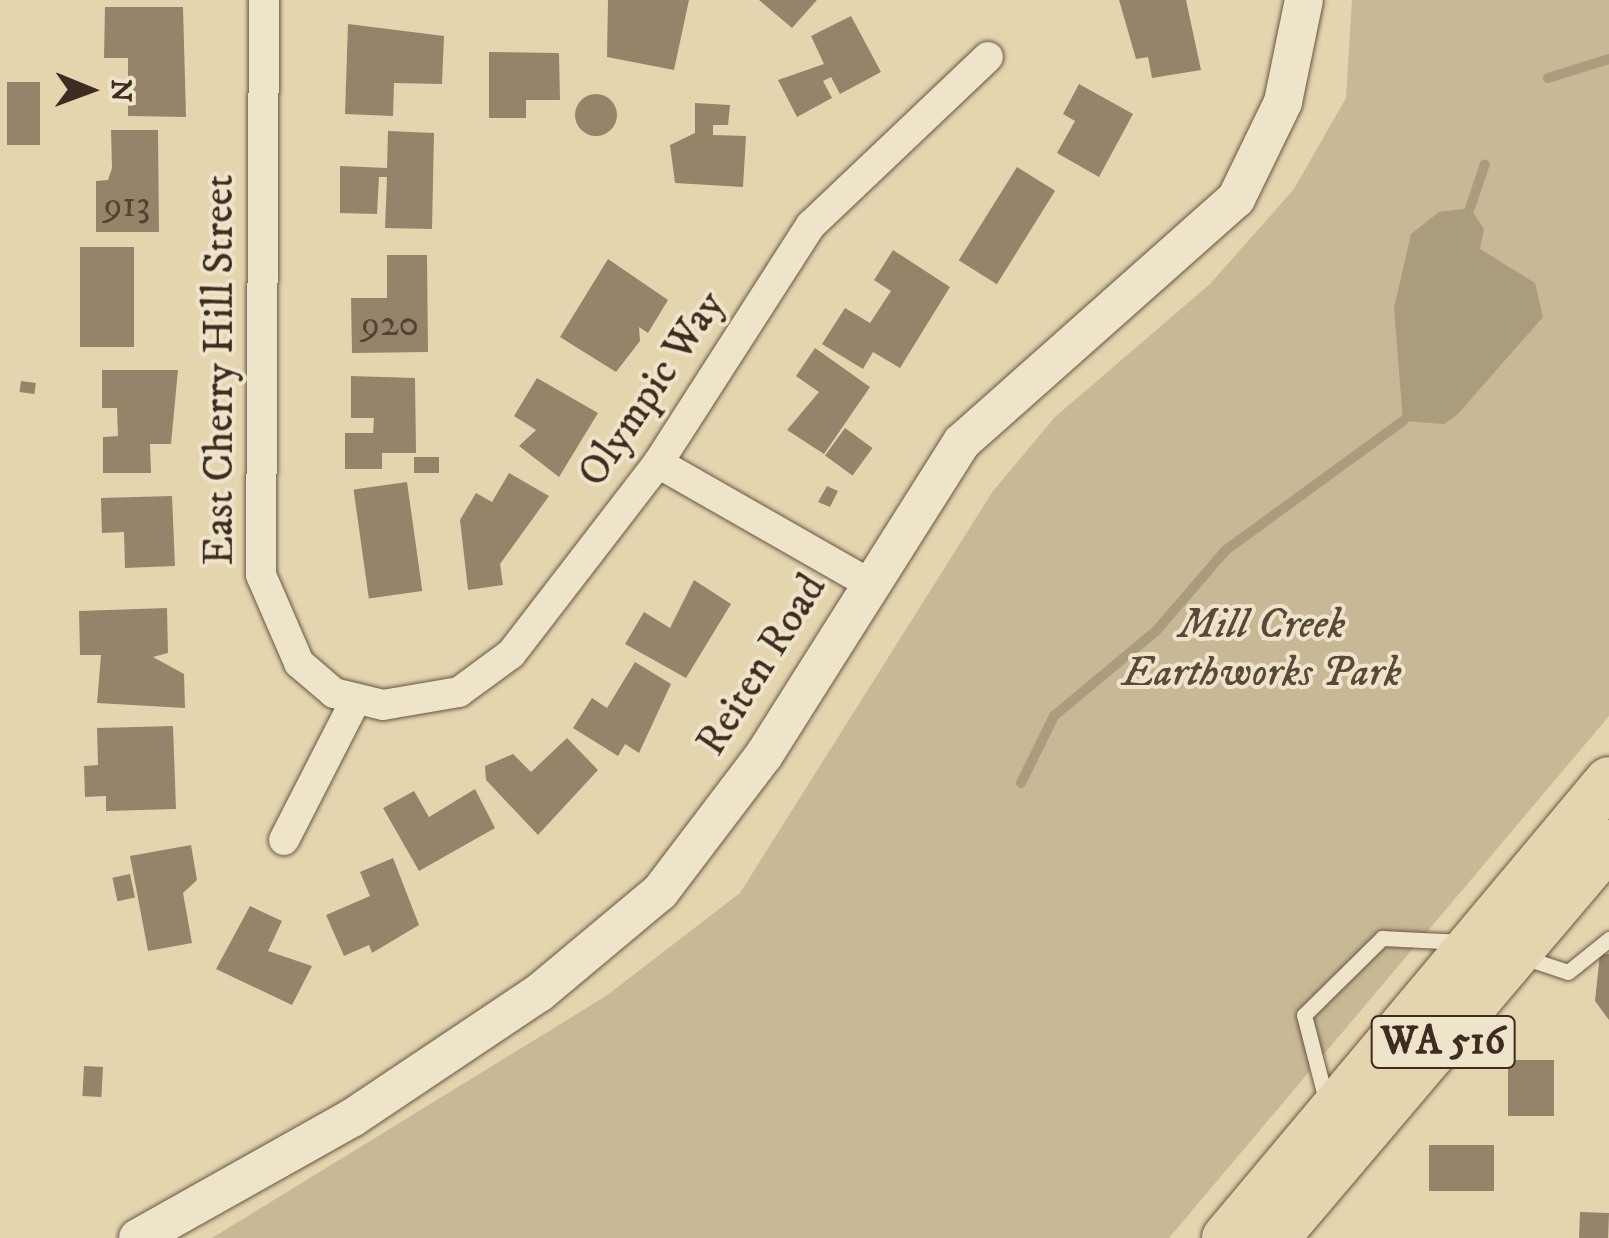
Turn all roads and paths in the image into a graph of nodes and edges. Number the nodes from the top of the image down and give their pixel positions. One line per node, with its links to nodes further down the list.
1 (264, 0): 6 (street, East Cherry Hill Street)
2 (1304, 0): 5 (street, Reiten Road)
3 (988, 58): 4 (street, Olympic Way)
4 (658, 463): 5 (street); 6 (street, Olympic Way)
5 (866, 582): 13 (street, Reiten Road)
6 (355, 701): 8 (street)
7 (1609, 781): 11 (main road, WA 516)
8 (284, 840)
9 (1605, 856): 11 (main road, WA 516)
10 (1609, 939): 11 (lane)
11 (1497, 949): 12 (main road, WA 516); 12 (lane); 15 (main road, WA 516)
12 (1331, 1118): 14 (main road, WA 516)
13 (138, 1238)
14 (1226, 1238)
15 (1275, 1238)

